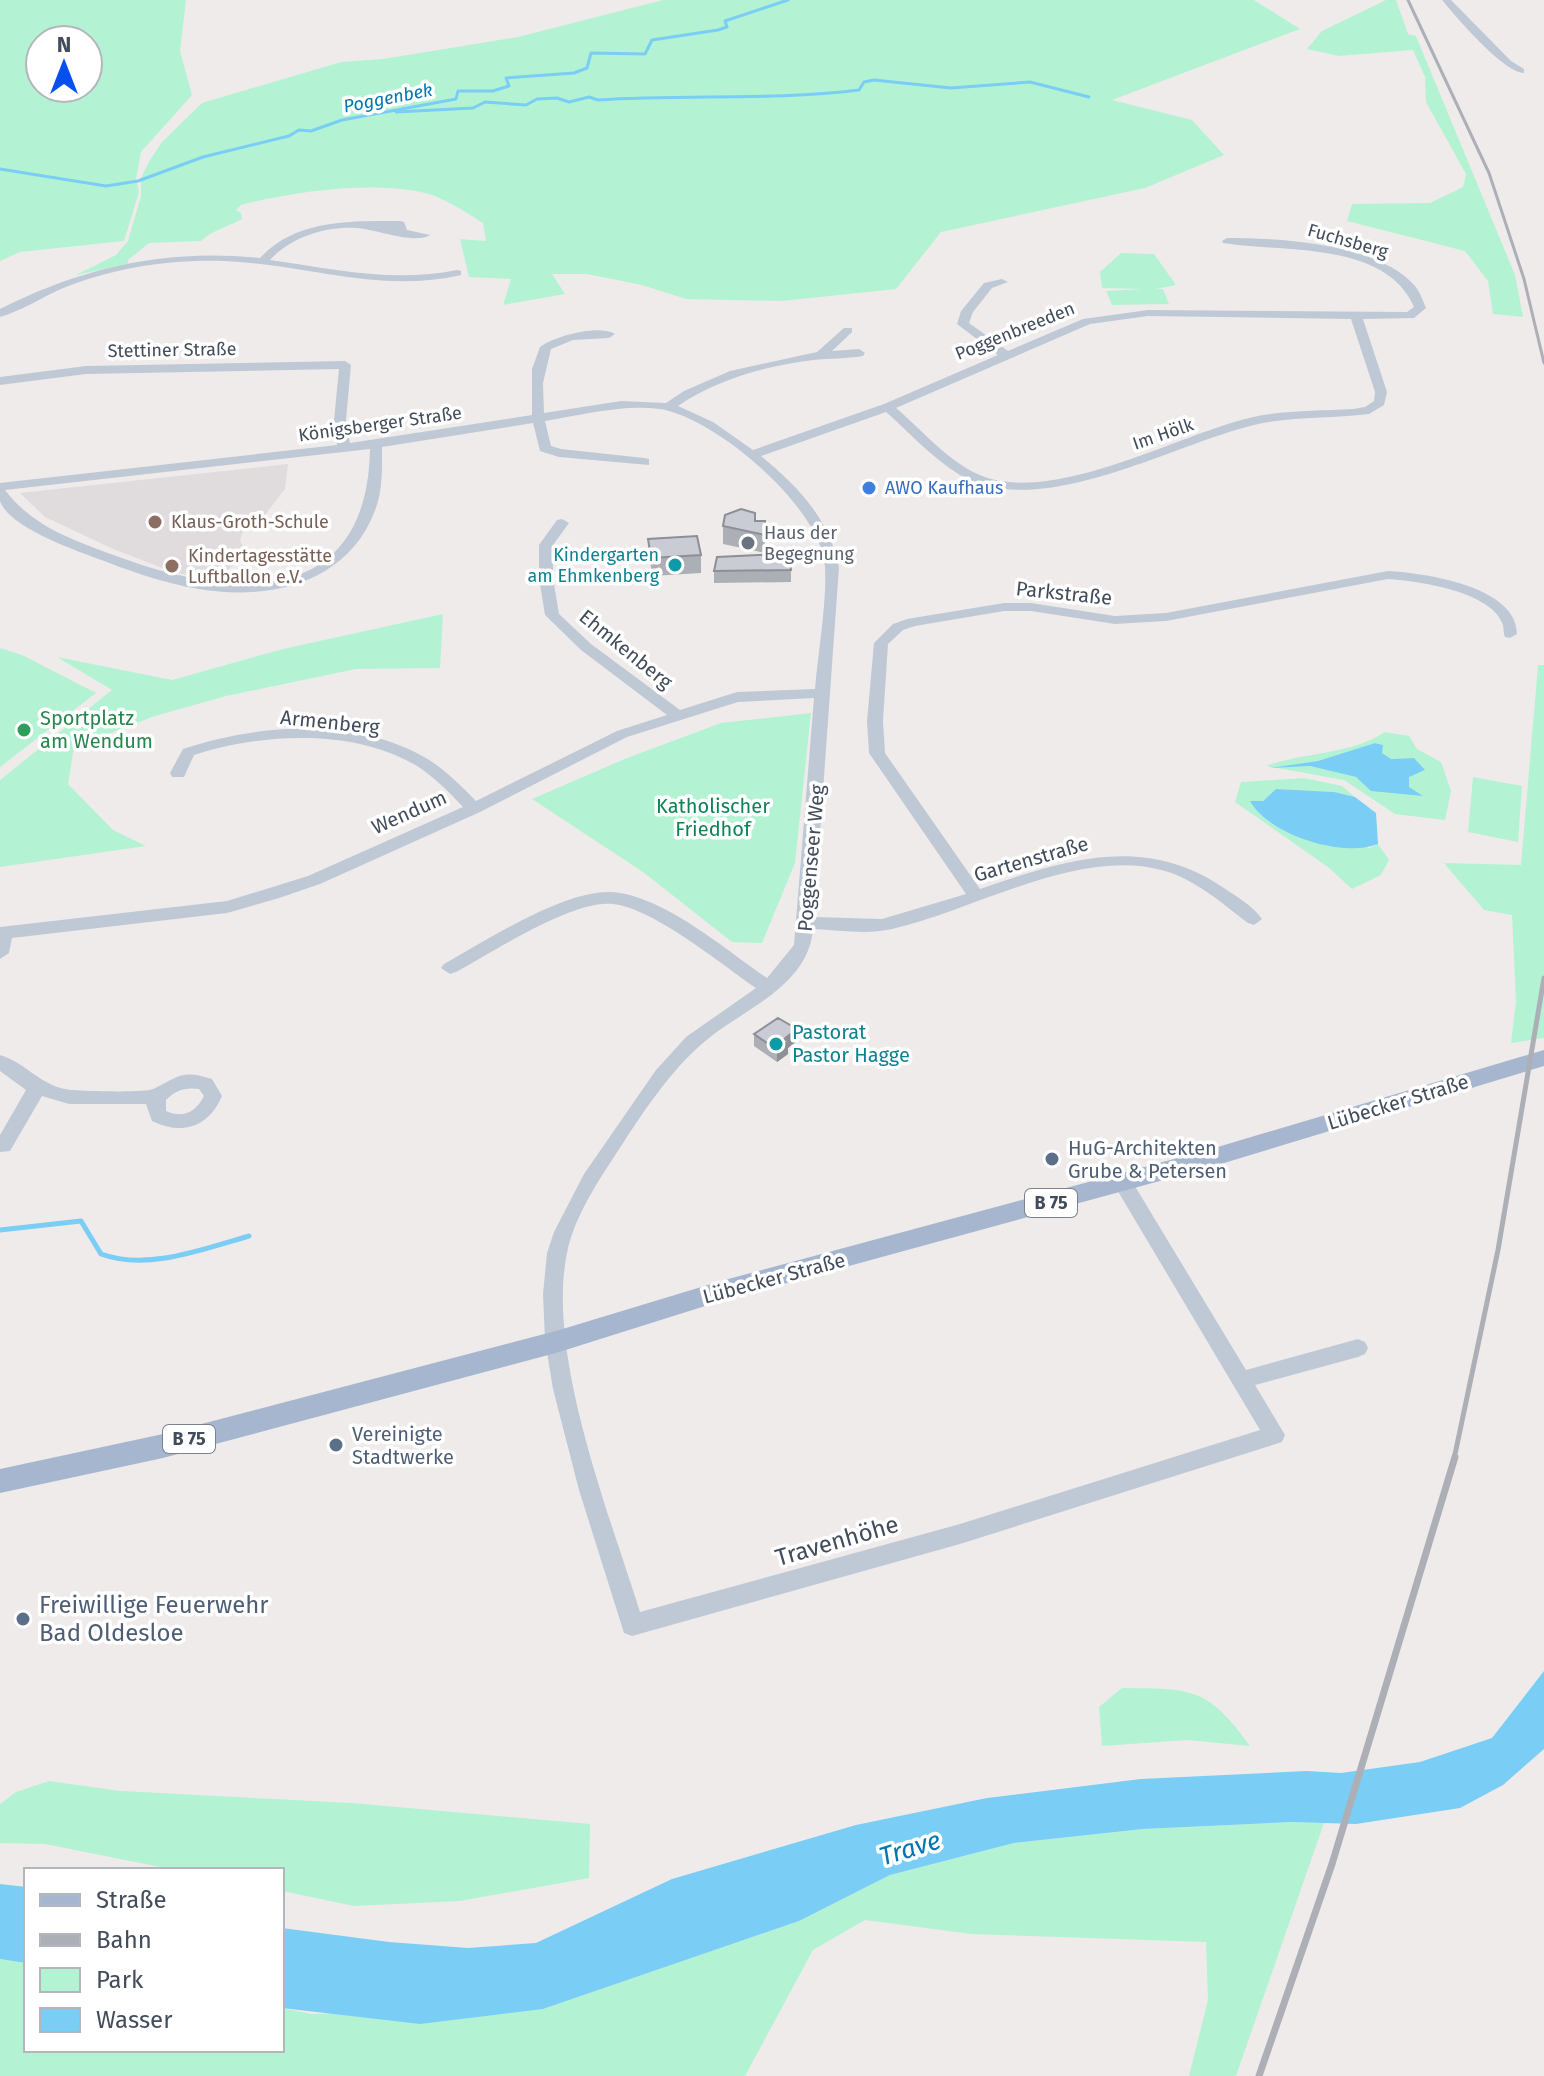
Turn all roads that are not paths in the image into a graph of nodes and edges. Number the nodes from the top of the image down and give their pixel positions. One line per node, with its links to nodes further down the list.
1 (1446, 0): 2 (street)
2 (1521, 71)
3 (425, 235): 5 (street)
4 (1227, 241): 9 (street, Fuchsberg)
5 (262, 262): 6 (street); 8 (street)
6 (457, 273)
7 (1002, 282): 15 (street)
8 (0, 314)
9 (1356, 315): 15 (street, Poggenbreeden); 19 (street, Im Hölk)
10 (848, 330): 14 (street)
11 (609, 334): 20 (street)
12 (347, 349): 16 (street)
13 (859, 353): 14 (street)
14 (822, 354): 18 (street)
15 (1004, 354): 19 (street, Poggenbreeden)
16 (345, 365): 17 (street, Stettiner Straße); 22 (street)
17 (0, 381)
18 (669, 407): 20 (street, Königsberger Straße); 23 (street, Königsberger Straße)
19 (888, 407): 23 (street, Poggenbreeden)
20 (536, 420): 21 (street, Königsberger Straße); 24 (street)
21 (376, 444): 22 (street, Königsberger Straße); 25 (street)
22 (344, 448): 25 (street, Königsberger Straße)
23 (751, 455): 28 (street, Poggenseer Weg)
24 (644, 462)
25 (0, 490)
26 (562, 523): 29 (street, Ehmkenberg)
27 (1510, 634): 32 (street, Parkstraße)
28 (824, 693): 29 (street, Wendum); 34 (street, Poggenseer Weg)
29 (677, 715): 31 (street, Wendum)
30 (178, 773): 31 (street, Armenberg)
31 (474, 808): 35 (street, Wendum)
32 (977, 897): 33 (street, Gartenstraße); 34 (street, Gartenstraße)
33 (1254, 919)
34 (807, 923): 38 (street, Poggenseer Weg)
35 (2, 933): 36 (street)
36 (0, 953)
37 (450, 968): 38 (street)
38 (770, 989): 45 (street, Poggenseer Weg)
39 (1544, 1058): 44 (main road, Lübecker Straße / B 75)
40 (0, 1062): 41 (street)
41 (37, 1088): 42 (street); 43 (street)
42 (157, 1097)
43 (3, 1146)
44 (1123, 1183): 45 (main road, Lübecker Straße / B 75); 47 (street, Travenhöhe)
45 (556, 1342): 47 (street, Travenhöhe); 48 (main road, Lübecker Straße / B 75)
46 (1358, 1348): 47 (street)
47 (1241, 1380)
48 (0, 1481)

